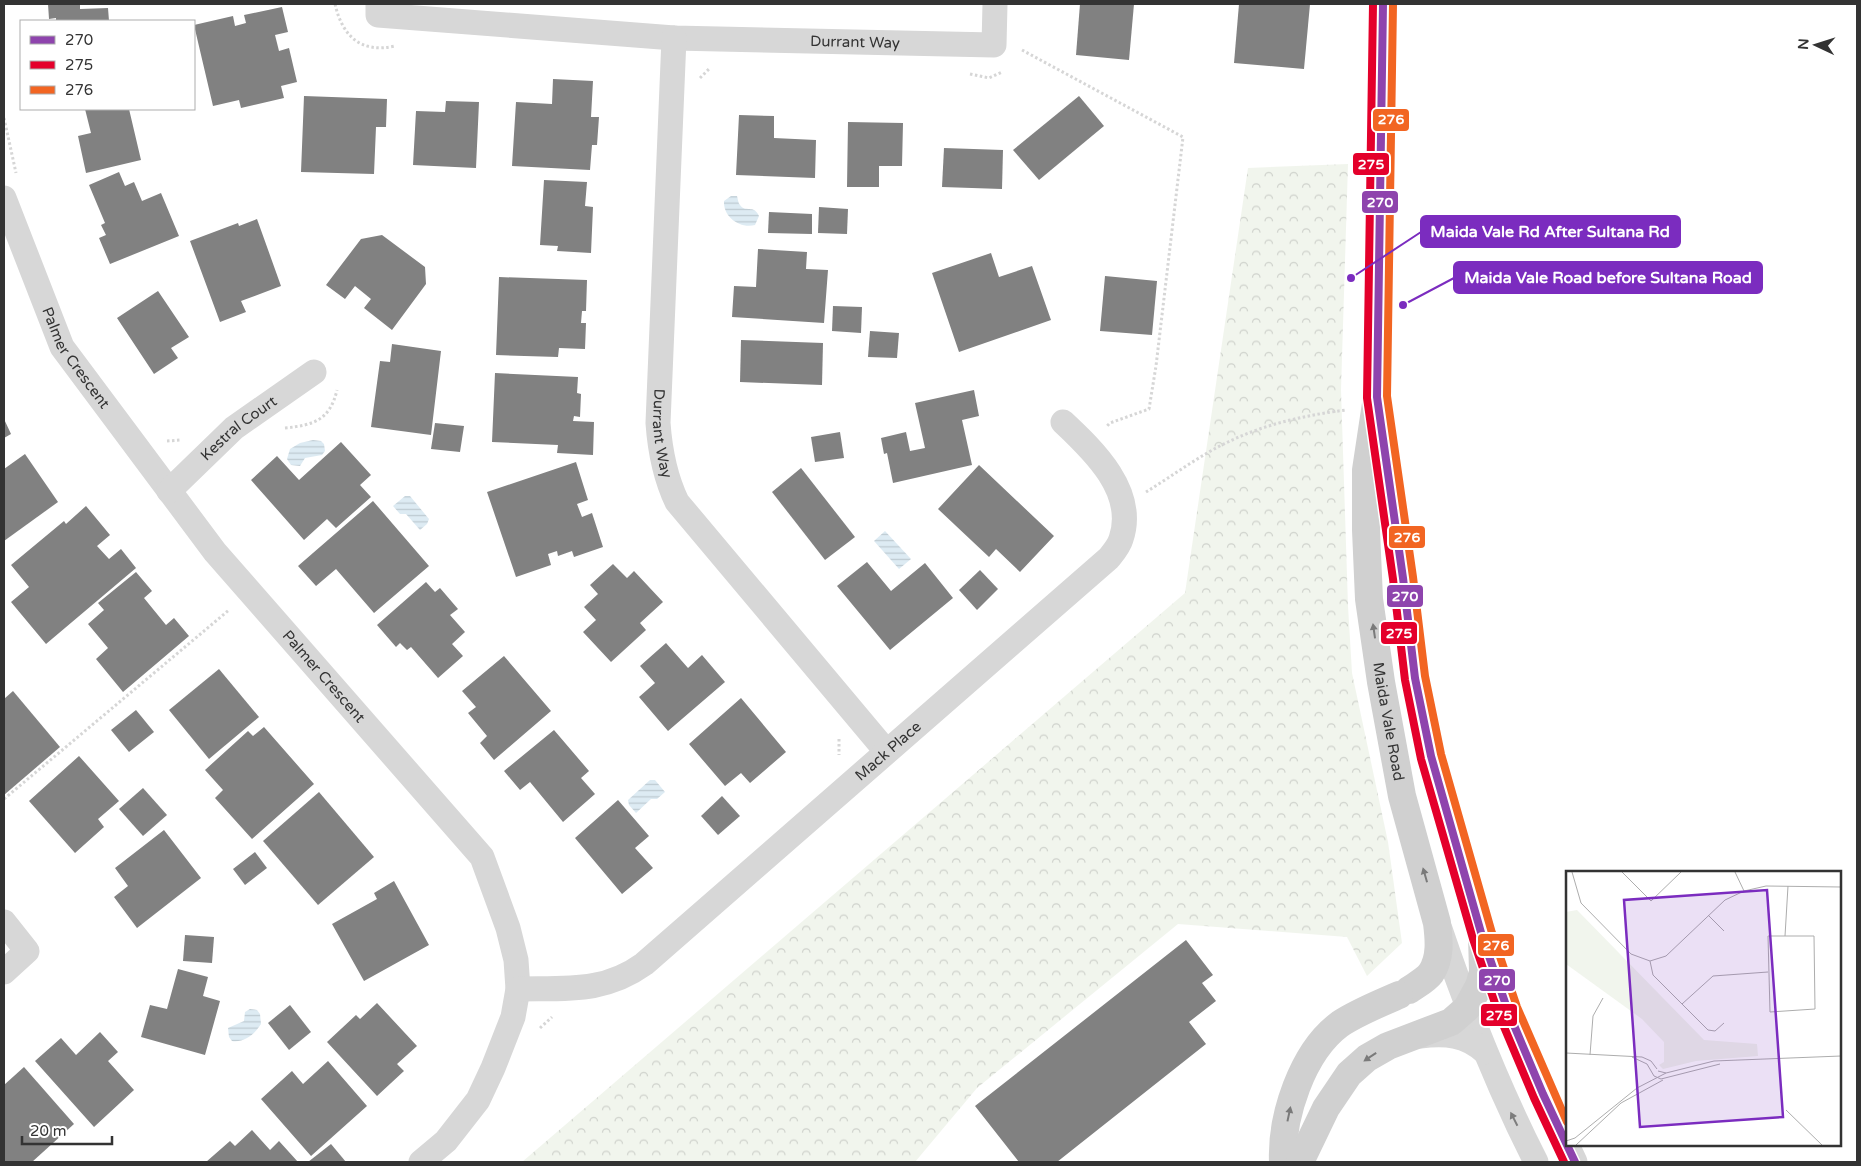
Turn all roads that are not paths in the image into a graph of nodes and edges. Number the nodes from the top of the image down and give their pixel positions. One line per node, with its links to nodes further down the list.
1 (378, 4): 4 (street, Durrant Way)
2 (995, 4): 4 (street, Durrant Way)
3 (1383, 4): 7 (main road, Maida Vale Road)
4 (674, 38): 10 (street, Durrant Way)
5 (11, 190): 9 (street, Palmer Crescent)
6 (314, 372): 9 (street, Kestral Court)
7 (1377, 397): 12 (main road, Maida Vale Road, one-way to 7); 13 (main road, Maida Vale Road)
8 (1063, 422): 10 (street, Mack Place)
9 (169, 491): 15 (street, Palmer Crescent)
10 (886, 752): 15 (street, Mack Place)
11 (4, 922): 14 (street)
12 (1438, 922): 16 (street, Maida Vale Road); 17 (main road, Maida Vale Road)
13 (1482, 936): 16 (main road, Maida Vale Road); 18 (street)
14 (4, 972)
15 (518, 989): 23 (street, Palmer Crescent)
16 (1468, 992): 17 (street); 18 (street); 19 (main road); 20 (street)
17 (1404, 993): 24 (main road, Maida Vale Road, one-way to 17)
18 (1508, 1011): 21 (street)
19 (1414, 1037): 20 (street); 25 (main road, one-way to 25)
20 (1485, 1052): 26 (street, one-way to 20)
21 (1566, 1143)
22 (1567, 1146): 27 (street)
23 (421, 1162)
24 (1283, 1162)
25 (1300, 1162)
26 (1536, 1162)
27 (1575, 1162)

